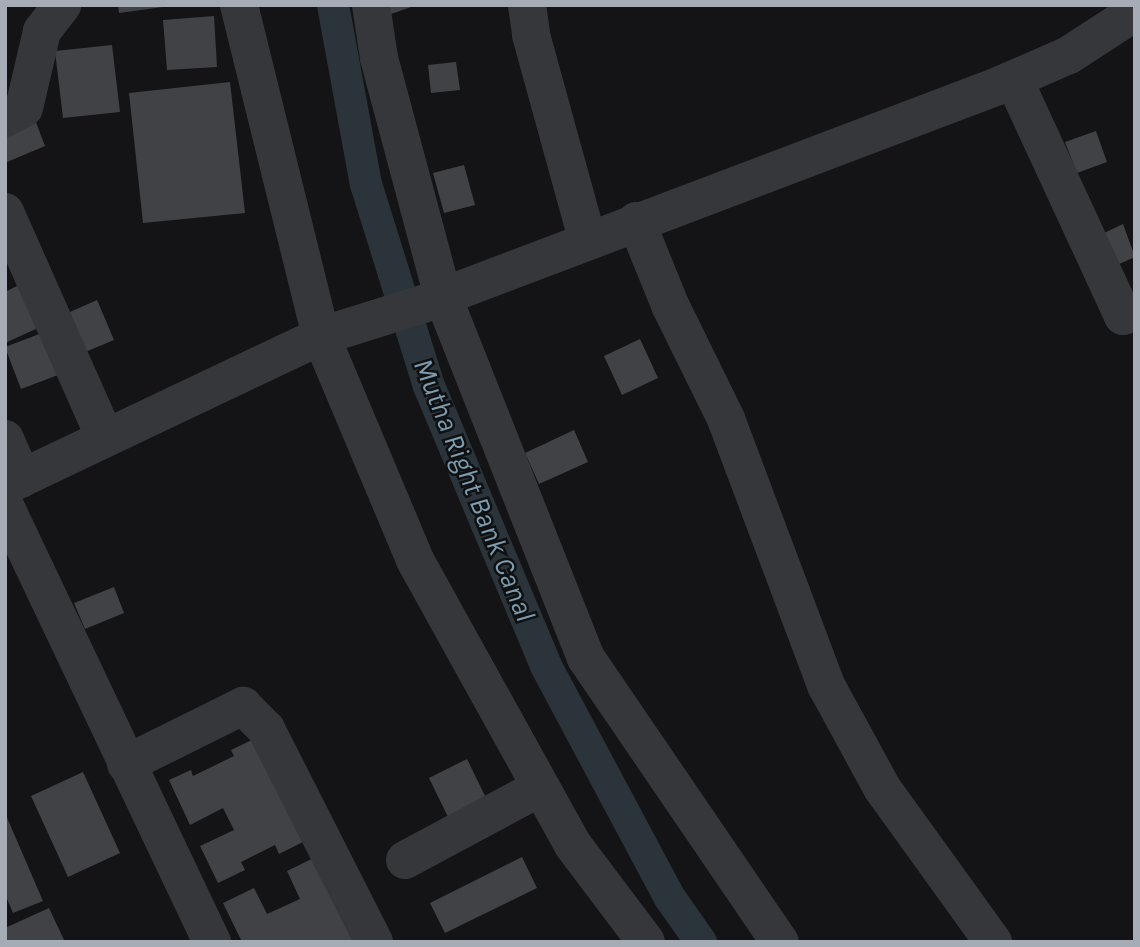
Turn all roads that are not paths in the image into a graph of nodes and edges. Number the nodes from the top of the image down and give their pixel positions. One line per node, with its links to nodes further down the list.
1 (62, 5): 7 (street)
2 (239, 5): 13 (street)
3 (371, 5): 11 (street)
4 (527, 5): 10 (street)
5 (1135, 12): 6 (street)
6 (1014, 80): 9 (street); 12 (street)
7 (5, 118)
8 (5, 212): 14 (street)
9 (636, 221): 10 (street); 24 (street)
10 (587, 239): 11 (street)
11 (433, 301): 13 (street); 23 (street)
12 (1135, 311)
13 (336, 332): 14 (street); 18 (street)
14 (105, 438): 16 (street)
15 (5, 439): 16 (street)
16 (11, 490): 17 (street)
17 (125, 764): 20 (street); 21 (street)
18 (541, 787): 19 (street); 22 (street)
19 (405, 860)
20 (212, 942)
21 (374, 942)
22 (646, 942)
23 (780, 942)
24 (993, 942)

